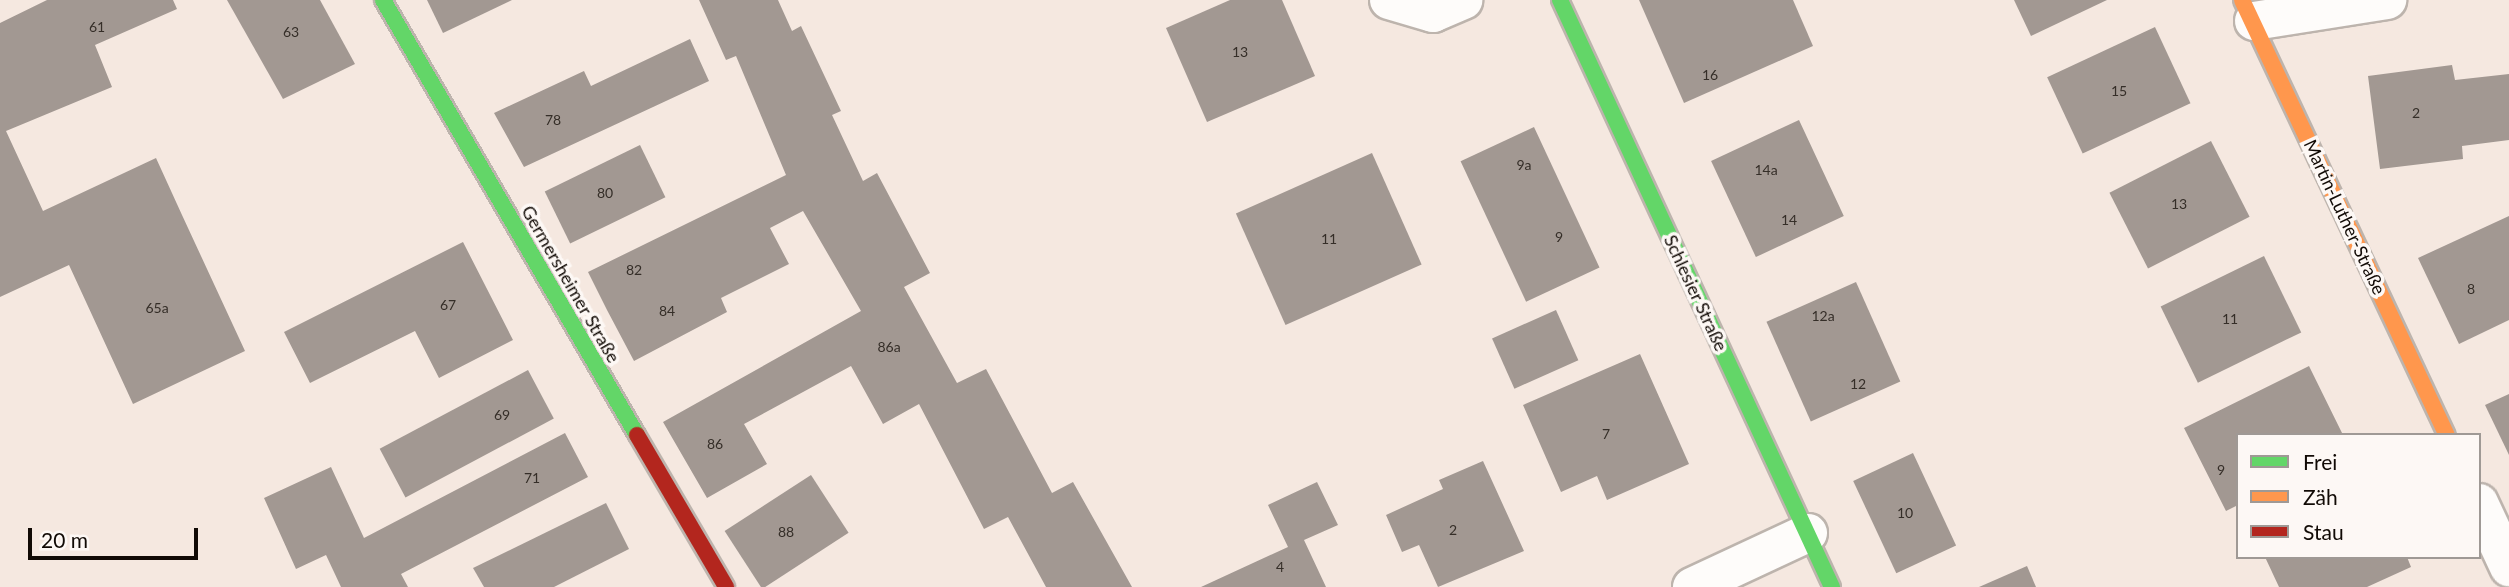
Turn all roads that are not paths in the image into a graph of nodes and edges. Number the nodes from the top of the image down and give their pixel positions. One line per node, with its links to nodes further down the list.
1 (383, 0): 11 (street, Germersheimer Straße)
2 (1389, 0): 3 (street)
3 (1463, 0)
4 (1560, 0): 9 (street, Schlesier Straße)
5 (2387, 0): 6 (street)
6 (2248, 11): 7 (street, Martin-Luther-Straße)
7 (2446, 433)
8 (2481, 507): 10 (street)
9 (1808, 533): 12 (street); 13 (street, Schlesier Straße)
10 (2509, 567)
11 (726, 587)
12 (1692, 587)
13 (1832, 587)

